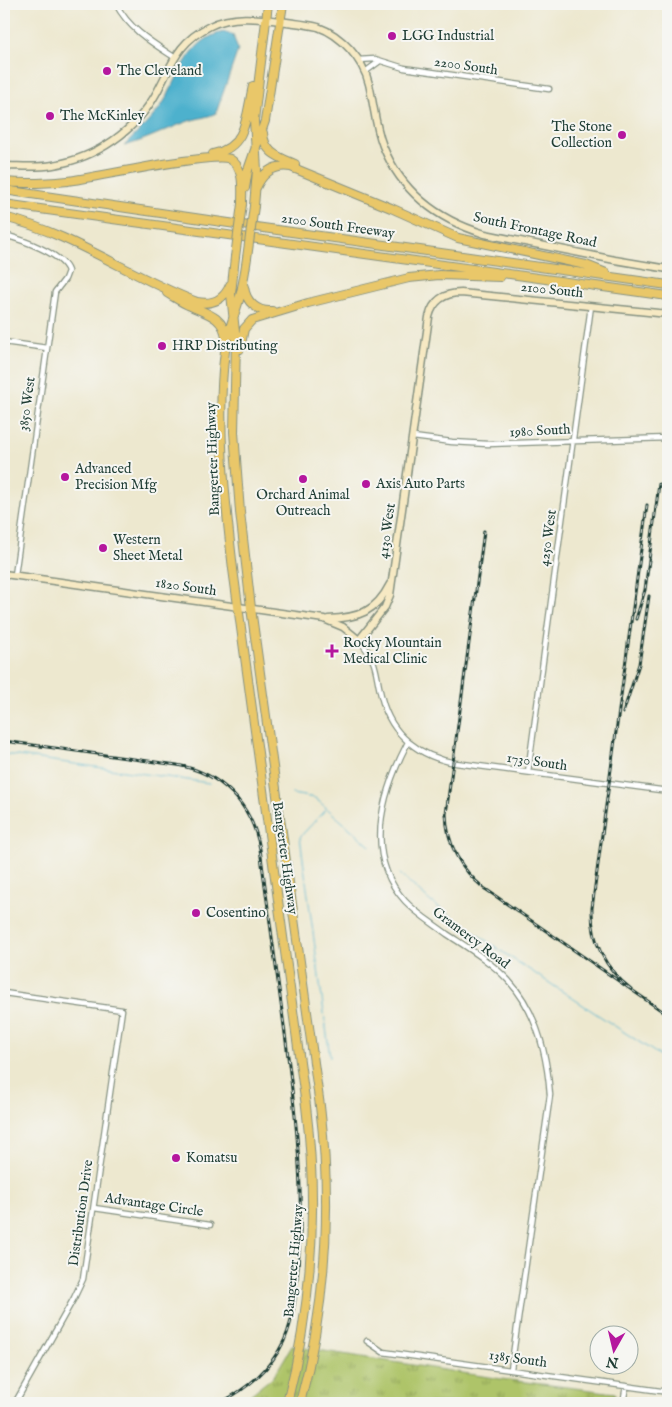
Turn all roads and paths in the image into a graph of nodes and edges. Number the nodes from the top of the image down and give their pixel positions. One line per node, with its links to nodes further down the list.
1 (116, 4): 7 (street)
2 (268, 4): 4 (highway, Bangerter Highway)
3 (283, 4): 5 (highway, Bangerter Highway)
4 (266, 19): 5 (street, South Frontage Road); 6 (highway, Bangerter Highway); 7 (street, South Frontage Road)
5 (281, 21): 8 (street, South Frontage Road); 12 (highway, Bangerter Highway)
6 (263, 38): 13 (highway, Bangerter Highway); 14 (highway)
7 (174, 57): 15 (street, South Frontage Road)
8 (358, 60): 9 (street, 2200 South); 10 (street, South Frontage Road)
9 (380, 61): 10 (street); 11 (street, 2200 South)
10 (365, 72): 24 (street, South Frontage Road)
11 (549, 89)
12 (263, 129): 13 (highway, Bangerter Highway); 19 (highway)
13 (255, 151): 17 (highway, Bangerter Highway); 21 (highway, Bangerter Highway)
14 (167, 164): 16 (highway); 21 (highway)
15 (4, 166)
16 (4, 182)
17 (256, 188): 19 (highway); 28 (highway, Bangerter Highway, bridge)
18 (4, 190): 26 (highway, 2100 South Freeway)
19 (367, 199): 26 (highway)
20 (4, 204): 30 (highway, 2100 South Freeway)
21 (242, 204): 27 (highway, Bangerter Highway, bridge)
22 (4, 217): 25 (highway)
23 (4, 235): 39 (street, 3850 West)
24 (668, 269)
25 (138, 274): 27 (highway); 38 (highway)
26 (622, 278): 29 (highway, 2100 South Freeway)
27 (232, 281): 36 (highway, Bangerter Highway)
28 (243, 283): 33 (highway); 36 (highway, Bangerter Highway)
29 (668, 285)
30 (640, 292): 31 (highway, 2100 South Freeway); 33 (highway)
31 (668, 296)
32 (436, 301): 34 (street, 2100 South); 41 (street, 4130 West)
33 (308, 303): 40 (highway)
34 (591, 306): 35 (street, 2100 South); 43 (street, 4250 West)
35 (668, 314)
36 (234, 317): 38 (highway, Bangerter Highway); 40 (highway, Bangerter Highway)
37 (4, 342): 39 (street)
38 (226, 344): 47 (highway, Bangerter Highway)
39 (46, 348): 45 (street, 3850 West)
40 (236, 373): 48 (highway, Bangerter Highway)
41 (413, 437): 43 (street, 1980 South); 46 (street, 4130 West)
42 (668, 438): 43 (street, 1980 South)
43 (573, 440): 52 (street, 4250 West)
44 (4, 574): 45 (street, 1820 South)
45 (15, 575): 47 (street, 1820 South)
46 (394, 576): 49 (street); 50 (street, 4130 West)
47 (238, 607): 48 (street, 1820 South); 62 (highway, Bangerter Highway)
48 (251, 608): 49 (street, 1820 South); 63 (highway, Bangerter Highway)
49 (324, 619): 50 (street, 1820 South)
50 (359, 640): 51 (street)
51 (408, 742): 52 (street, 1730 South); 58 (street, Gramercy Road)
52 (528, 772): 53 (street, 1730 South)
53 (668, 791)
54 (4, 993): 55 (street, Distribution Drive)
55 (94, 1208): 56 (street, Advantage Circle); 61 (street, Distribution Drive)
56 (210, 1225)
57 (367, 1341): 58 (street, 1385 South)
58 (511, 1369): 59 (street, 1385 South)
59 (626, 1386): 60 (street, 1385 South); 64 (street)
60 (668, 1392)
61 (15, 1403)
62 (286, 1403)
63 (300, 1403)
64 (623, 1403)

